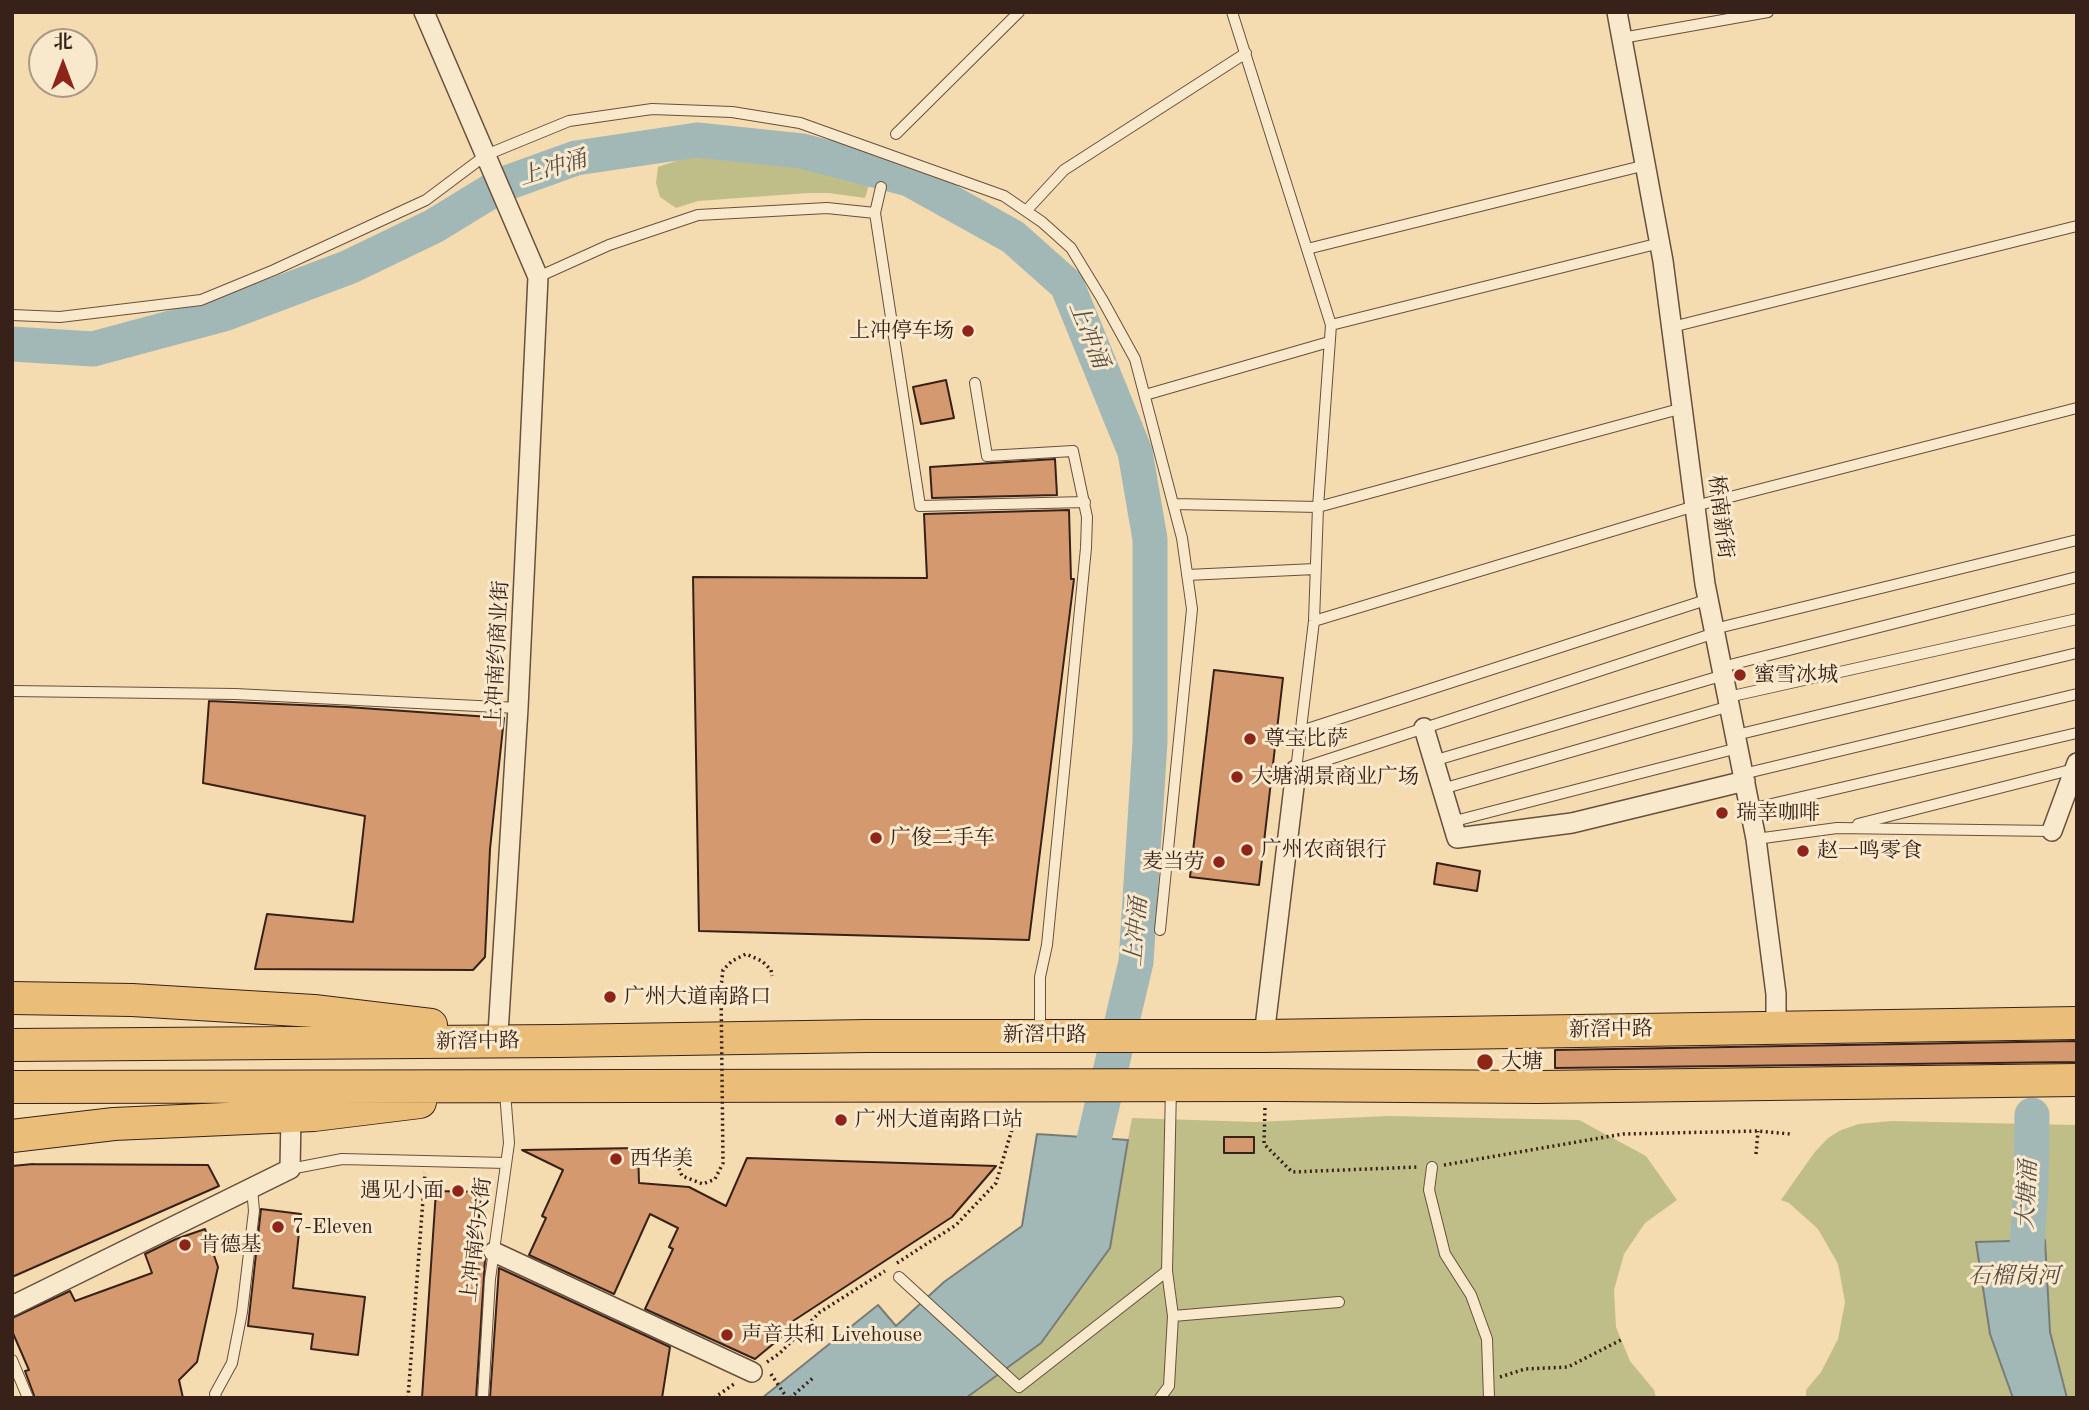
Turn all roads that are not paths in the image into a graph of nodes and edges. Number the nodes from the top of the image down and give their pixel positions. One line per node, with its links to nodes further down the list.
1 (424, 12): 9 (street)
2 (1019, 12): 8 (lane)
3 (1233, 12): 7 (lane)
4 (1618, 12): 6 (street, 桥南新街)
5 (1768, 12): 6 (lane)
6 (1622, 38): 10 (street, 桥南新街)
7 (1246, 53): 12 (lane); 16 (lane)
8 (896, 134)
9 (486, 155): 12 (lane); 17 (street); 18 (lane)
10 (1646, 165): 15 (street, 桥南新街); 16 (lane)
11 (881, 187): 13 (lane)
12 (1026, 211): 23 (lane)
13 (875, 214): 17 (lane); 26 (lane)
14 (2077, 226): 20 (lane)
15 (1660, 243): 19 (lane); 20 (street, 桥南新街)
16 (1307, 249): 19 (lane)
17 (538, 277): 43 (street, 上冲南约商业街)
18 (12, 315)
19 (1331, 325): 21 (lane)
20 (1672, 327): 24 (street, 桥南新街)
21 (1329, 342): 23 (lane); 29 (lane)
22 (975, 383): 26 (lane)
23 (1145, 396): 27 (lane)
24 (1683, 408): 28 (street, 桥南新街); 29 (lane)
25 (2077, 408): 28 (lane)
26 (1085, 502): 63 (lane)
27 (1173, 504): 29 (lane); 32 (lane)
28 (1695, 506): 34 (street, 桥南新街); 36 (lane)
29 (1318, 507): 31 (lane)
30 (2077, 540): 37 (lane)
31 (1315, 569): 32 (lane); 36 (lane)
32 (1187, 575): 58 (lane)
33 (2077, 577): 39 (lane)
34 (1709, 599): 37 (street, 桥南新街); 45 (lane)
35 (2077, 619): 42 (lane)
36 (1314, 621): 45 (lane)
37 (1715, 631): 39 (street, 桥南新街); 44 (lane)
38 (2077, 653): 47 (lane)
39 (1723, 671): 42 (street, 桥南新街); 48 (lane)
40 (12, 691): 43 (lane)
41 (2077, 694): 51 (lane)
42 (1729, 701): 47 (street, 桥南新街); 52 (lane)
43 (518, 708): 62 (street, 上冲南约商业街)
44 (1424, 728): 48 (street); 50 (lane)
45 (1301, 731): 50 (lane)
46 (2077, 733): 53 (lane)
47 (1737, 741): 51 (street, 桥南新街); 54 (lane)
48 (1433, 761): 52 (street)
49 (2076, 766): 55 (lane); 56 (street)
50 (1296, 771): 64 (street)
51 (1744, 777): 53 (street, 桥南新街); 54 (street)
52 (1441, 789): 54 (street)
53 (1750, 809): 57 (street, 桥南新街)
54 (1451, 822)
55 (1844, 828): 56 (lane); 57 (lane)
56 (2052, 831)
57 (1756, 839): 61 (street, 桥南新街)
58 (1160, 930)
59 (12, 998): 62 (highway)
60 (2077, 1023): 61 (highway, 新滘中路)
61 (1776, 1027): 64 (highway, 新滘中路)
62 (498, 1034): 65 (highway)
63 (1050, 1035): 64 (highway, 新滘中路); 65 (highway, 新滘中路)
64 (1264, 1036)
65 (558, 1041): 66 (highway, 新滘中路)
66 (12, 1045)
67 (2077, 1080): 69 (highway, 新滘中路)
68 (505, 1086): 69 (highway, 新滘中路); 70 (highway, 新滘中路); 71 (highway); 72 (highway); 76 (lane, 上冲南约大街)
69 (1157, 1086): 81 (lane)
70 (12, 1087)
71 (12, 1103)
72 (290, 1116): 73 (highway); 78 (street)
73 (114, 1124): 74 (highway); 75 (highway)
74 (12, 1129)
75 (12, 1136)
76 (506, 1163): 78 (lane); 80 (lane, 上冲南约大街)
77 (1432, 1167): 92 (lane)
78 (290, 1169): 79 (street)
79 (252, 1188): 84 (street); 89 (lane)
80 (494, 1251): 87 (street); 90 (lane, 上冲南约大街)
81 (1167, 1271): 82 (lane); 85 (lane)
82 (902, 1279)
83 (1339, 1302): 85 (lane)
84 (12, 1306)
85 (1173, 1316): 91 (lane)
86 (12, 1360): 88 (lane)
87 (752, 1372)
88 (28, 1398)
89 (216, 1398)
90 (483, 1398)
91 (1160, 1398)
92 (1489, 1398)

